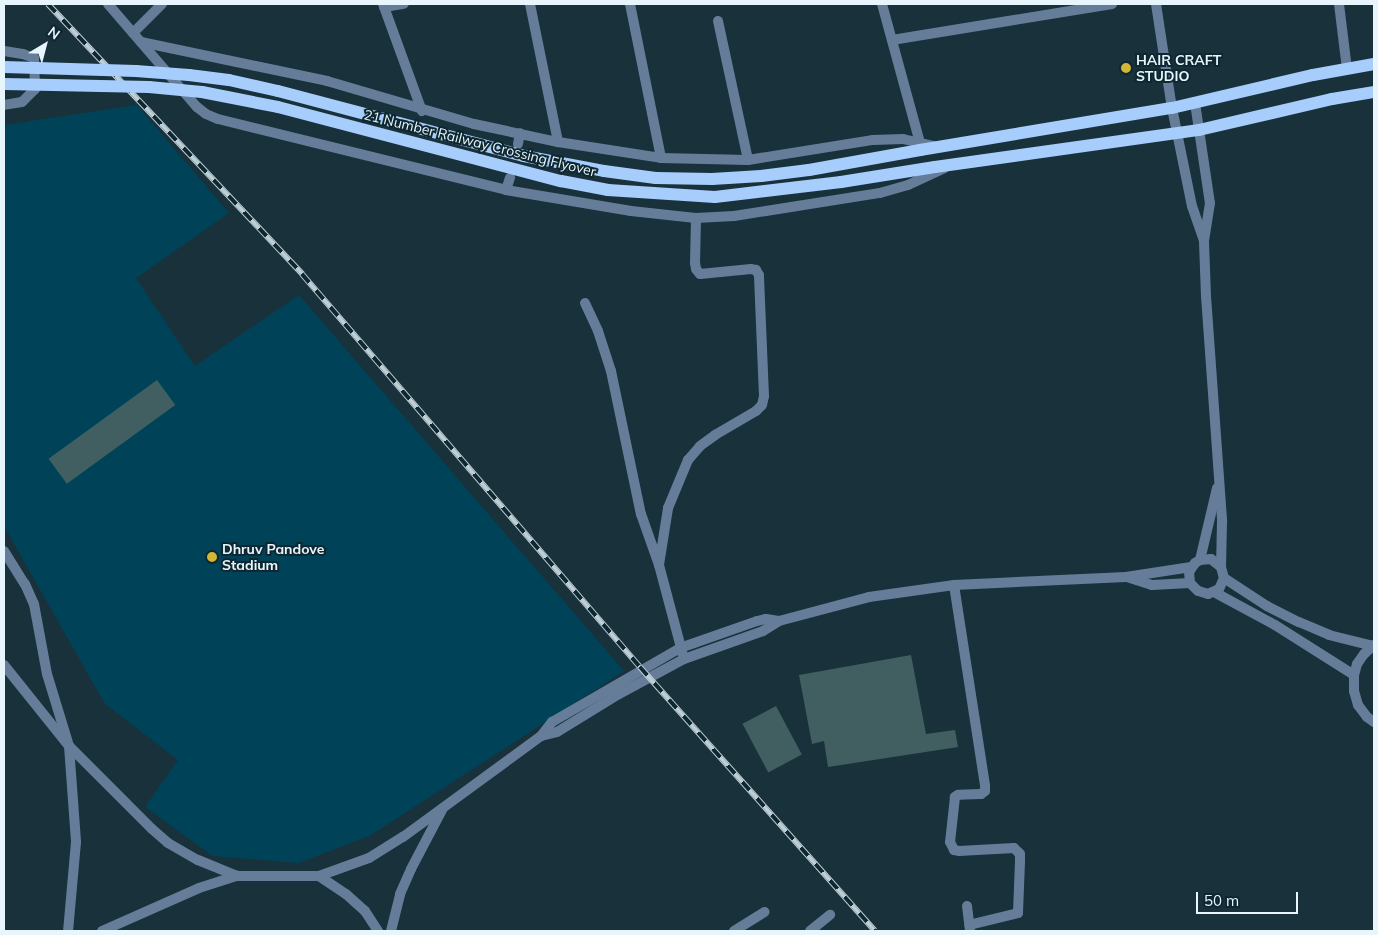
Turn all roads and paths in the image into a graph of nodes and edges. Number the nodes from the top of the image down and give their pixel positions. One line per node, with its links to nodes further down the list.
1 (108, 4): 12 (street)
2 (162, 4): 12 (street)
3 (404, 4): 10 (street)
4 (530, 4): 27 (street)
5 (630, 4): 29 (street)
6 (882, 4): 13 (street)
7 (1112, 4): 13 (street)
8 (1156, 4): 23 (street)
9 (1339, 4): 18 (street)
10 (384, 6): 24 (street)
11 (718, 21): 30 (street)
12 (133, 33): 14 (street)
13 (892, 40): 28 (street)
14 (141, 42): 24 (street); 33 (street)
15 (4, 51): 22 (street)
16 (1374, 64): 18 (main road, 21 Number Railway Crossing Flyover)
17 (4, 67): 28 (main road, 21 Number Railway Crossing Flyover, bridge)
18 (1347, 69): 21 (main road, 21 Number Railway Crossing Flyover)
19 (4, 84): 31 (main road, 21 Number Railway Crossing Flyover, bridge)
20 (1374, 92): 25 (main road, 21 Number Railway Crossing Flyover)
21 (1195, 103): 23 (main road, 21 Number Railway Crossing Flyover); 25 (street)
22 (4, 105)
23 (1172, 108): 26 (street); 28 (main road, 21 Number Railway Crossing Flyover)
24 (422, 110): 27 (street)
25 (1199, 130): 26 (main road, 21 Number Railway Crossing Flyover); 35 (street)
26 (1178, 134): 31 (main road, 21 Number Railway Crossing Flyover); 35 (street)
27 (558, 142): 29 (street)
28 (920, 147): 30 (street)
29 (661, 158): 30 (street)
30 (748, 160)
31 (950, 165): 34 (street)
32 (510, 178): 33 (street)
33 (506, 190): 34 (street)
34 (696, 218): 40 (street)
35 (1204, 242): 37 (street)
36 (585, 303): 40 (street)
37 (1218, 480): 39 (street); 41 (street)
38 (4, 551): 56 (street)
39 (1200, 560): 41 (street); 42 (street)
40 (659, 566): 50 (street)
41 (1221, 566): 44 (street)
42 (1191, 567): 43 (street); 45 (street)
43 (1126, 577): 45 (street); 46 (street)
44 (1224, 578): 47 (street); 49 (street)
45 (1190, 583): 47 (street)
46 (954, 585): 48 (street); 63 (street)
47 (1214, 592): 53 (street)
48 (779, 621): 50 (street); 51 (street)
49 (1373, 645): 53 (street)
50 (680, 648): 51 (street); 55 (street)
51 (684, 659): 55 (street)
52 (4, 665): 56 (street)
53 (1354, 675): 54 (street)
54 (1374, 722)
55 (541, 736): 57 (street)
56 (69, 746): 58 (street); 64 (street)
57 (445, 804): 59 (street); 67 (street)
58 (237, 876): 59 (street); 65 (street)
59 (319, 876): 66 (street)
60 (967, 906): 63 (street)
61 (764, 912): 68 (street)
62 (830, 915): 69 (street)
63 (970, 928)
64 (68, 931)
65 (102, 931)
66 (378, 931)
67 (391, 931)
68 (734, 931)
69 (810, 931)

